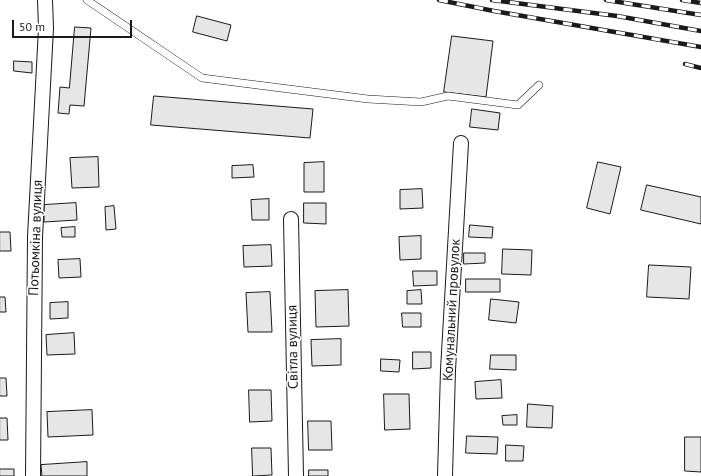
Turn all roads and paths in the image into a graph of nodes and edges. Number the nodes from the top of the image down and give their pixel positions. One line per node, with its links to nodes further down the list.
1 (45, 0): 6 (street, Потьомкіна вулиця)
2 (87, 0): 3 (lane)
3 (539, 85)
4 (461, 143): 8 (street, Комунальний провулок)
5 (291, 219): 7 (street, Світла вулиця)
6 (32, 476)
7 (296, 476)
8 (445, 476)

